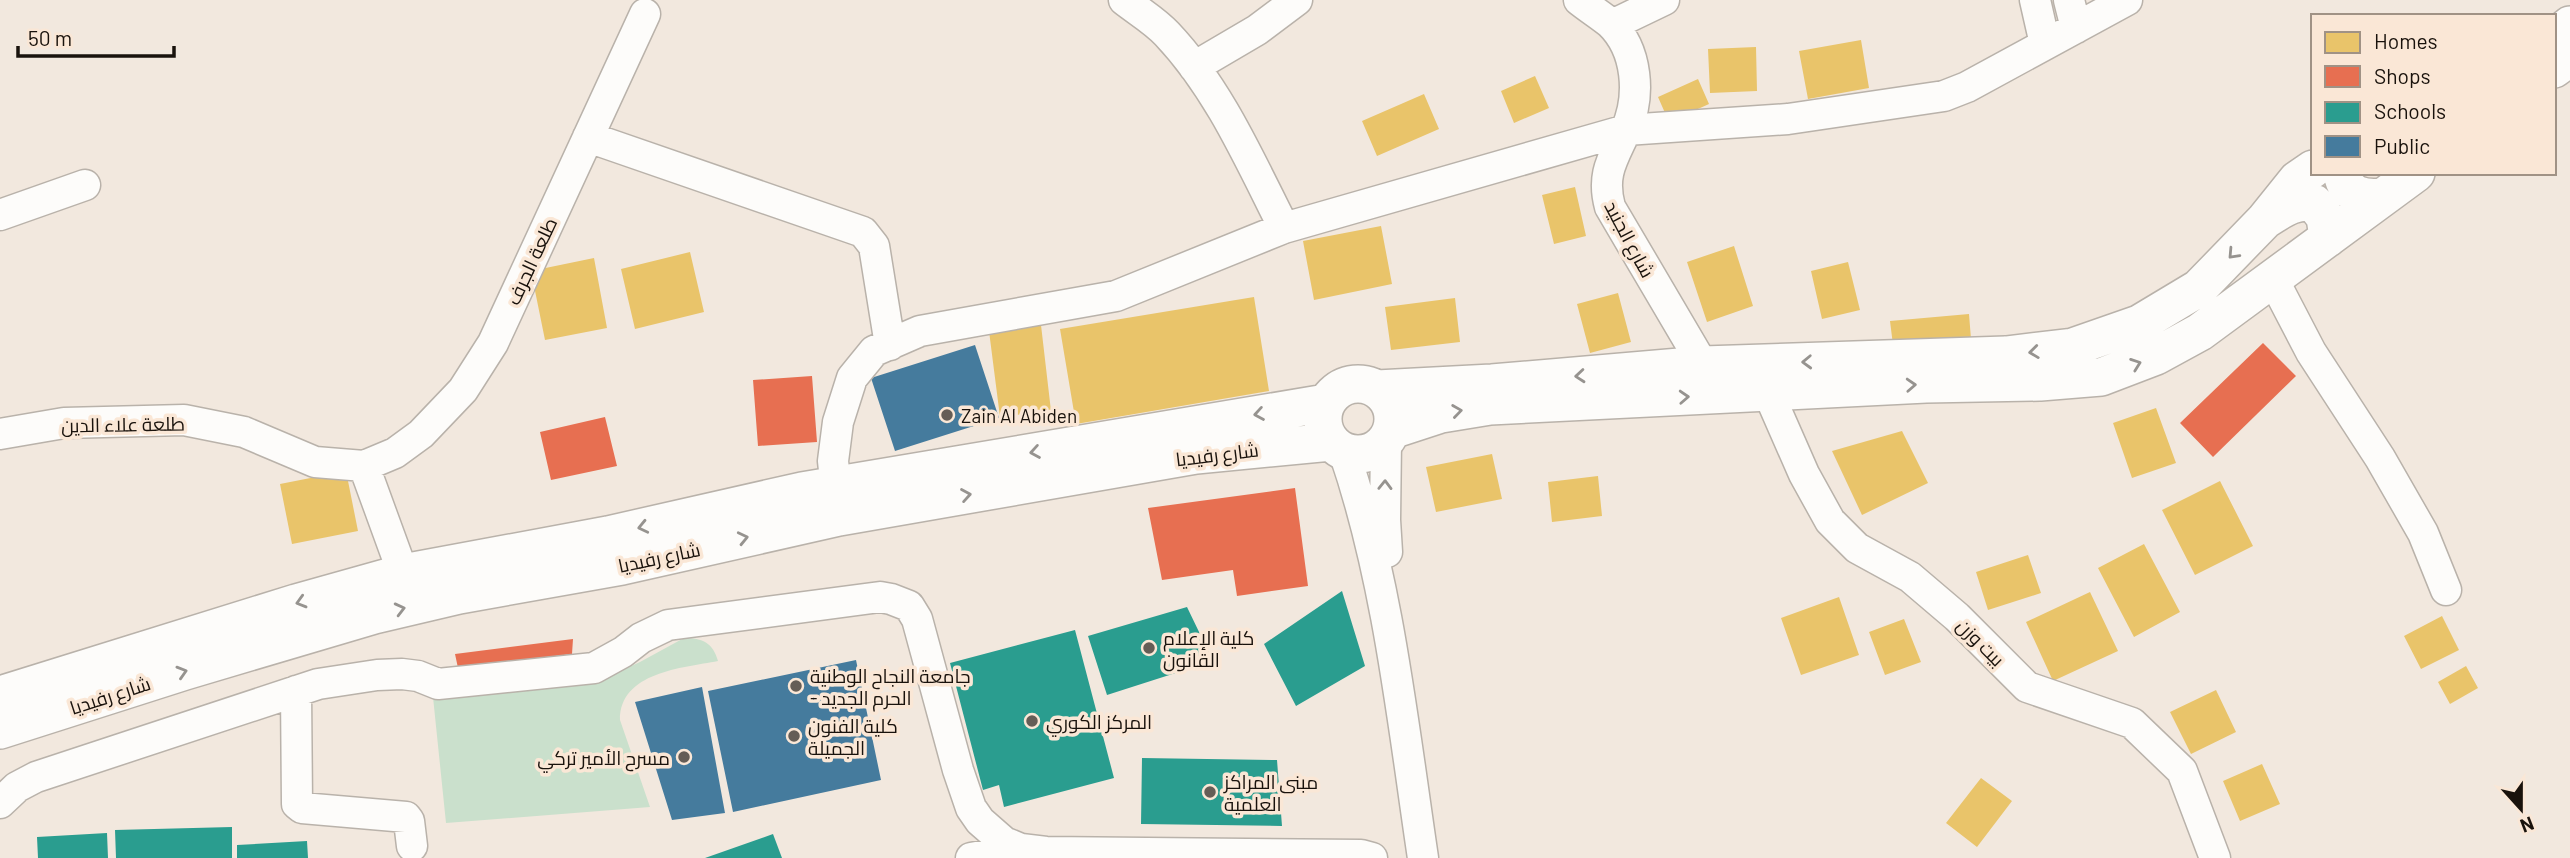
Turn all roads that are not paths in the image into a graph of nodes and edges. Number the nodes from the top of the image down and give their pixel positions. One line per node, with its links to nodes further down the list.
1 (1124, 0): 13 (street)
2 (1297, 0): 13 (street)
3 (1579, 0): 9 (street, شارع الجنيد)
4 (1664, 0): 9 (street)
5 (2035, 0): 12 (street)
6 (2127, 0): 8 (street)
7 (645, 14): 15 (street, طلعة الجرف)
8 (2072, 14): 12 (street)
9 (1612, 25): 14 (street, شارع الجنيد)
10 (2570, 25): 11 (main road)
11 (2556, 36)
12 (2045, 44): 14 (street)
13 (1194, 67): 23 (street)
14 (1626, 130): 23 (street); 27 (street, شارع الجنيد)
15 (588, 137): 26 (street); 34 (street, طلعة الجرف)
16 (2311, 170): 22 (main road)
17 (2342, 175): 20 (main road)
18 (2413, 175): 20 (main road)
19 (85, 185): 21 (street)
20 (2384, 197): 24 (main road)
21 (0, 215)
22 (2264, 221): 24 (main road); 27 (main road, one-way to 27)
23 (1284, 228): 26 (street)
24 (2328, 239): 25 (main road)
25 (2273, 279): 29 (main road, one-way to 25); 37 (street)
26 (890, 345): 35 (street)
27 (1703, 365): 28 (main road, one-way to 28)
28 (1377, 389): 30 (main road); 32 (main road)
29 (1769, 392): 32 (main road, one-way to 29); 48 (street, بيت وزن)
30 (1326, 403): 33 (main road); 35 (main road, شارع رفيديا, one-way to 35)
31 (0, 434): 34 (street, طلعة علاء الدين)
32 (1389, 436): 33 (main road); 38 (street, one-way to 32)
33 (1338, 447): 35 (main road, شارع رفيديا, one-way to 33); 38 (street)
34 (364, 467): 36 (street)
35 (837, 501): 36 (main road, شارع رفيديا, one-way to 36); 41 (main road, شارع رفيديا, one-way to 35)
36 (403, 573): 40 (main road, شارع رفيديا, one-way to 40)
37 (2446, 590)
38 (1396, 675): 47 (street)
39 (296, 691): 42 (street); 43 (street); 44 (street)
40 (0, 695)
41 (0, 730)
42 (0, 803)
43 (412, 846)
44 (1021, 849): 45 (street); 46 (street)
45 (971, 858)
46 (1372, 858)
47 (1423, 858)
48 (2215, 858)

